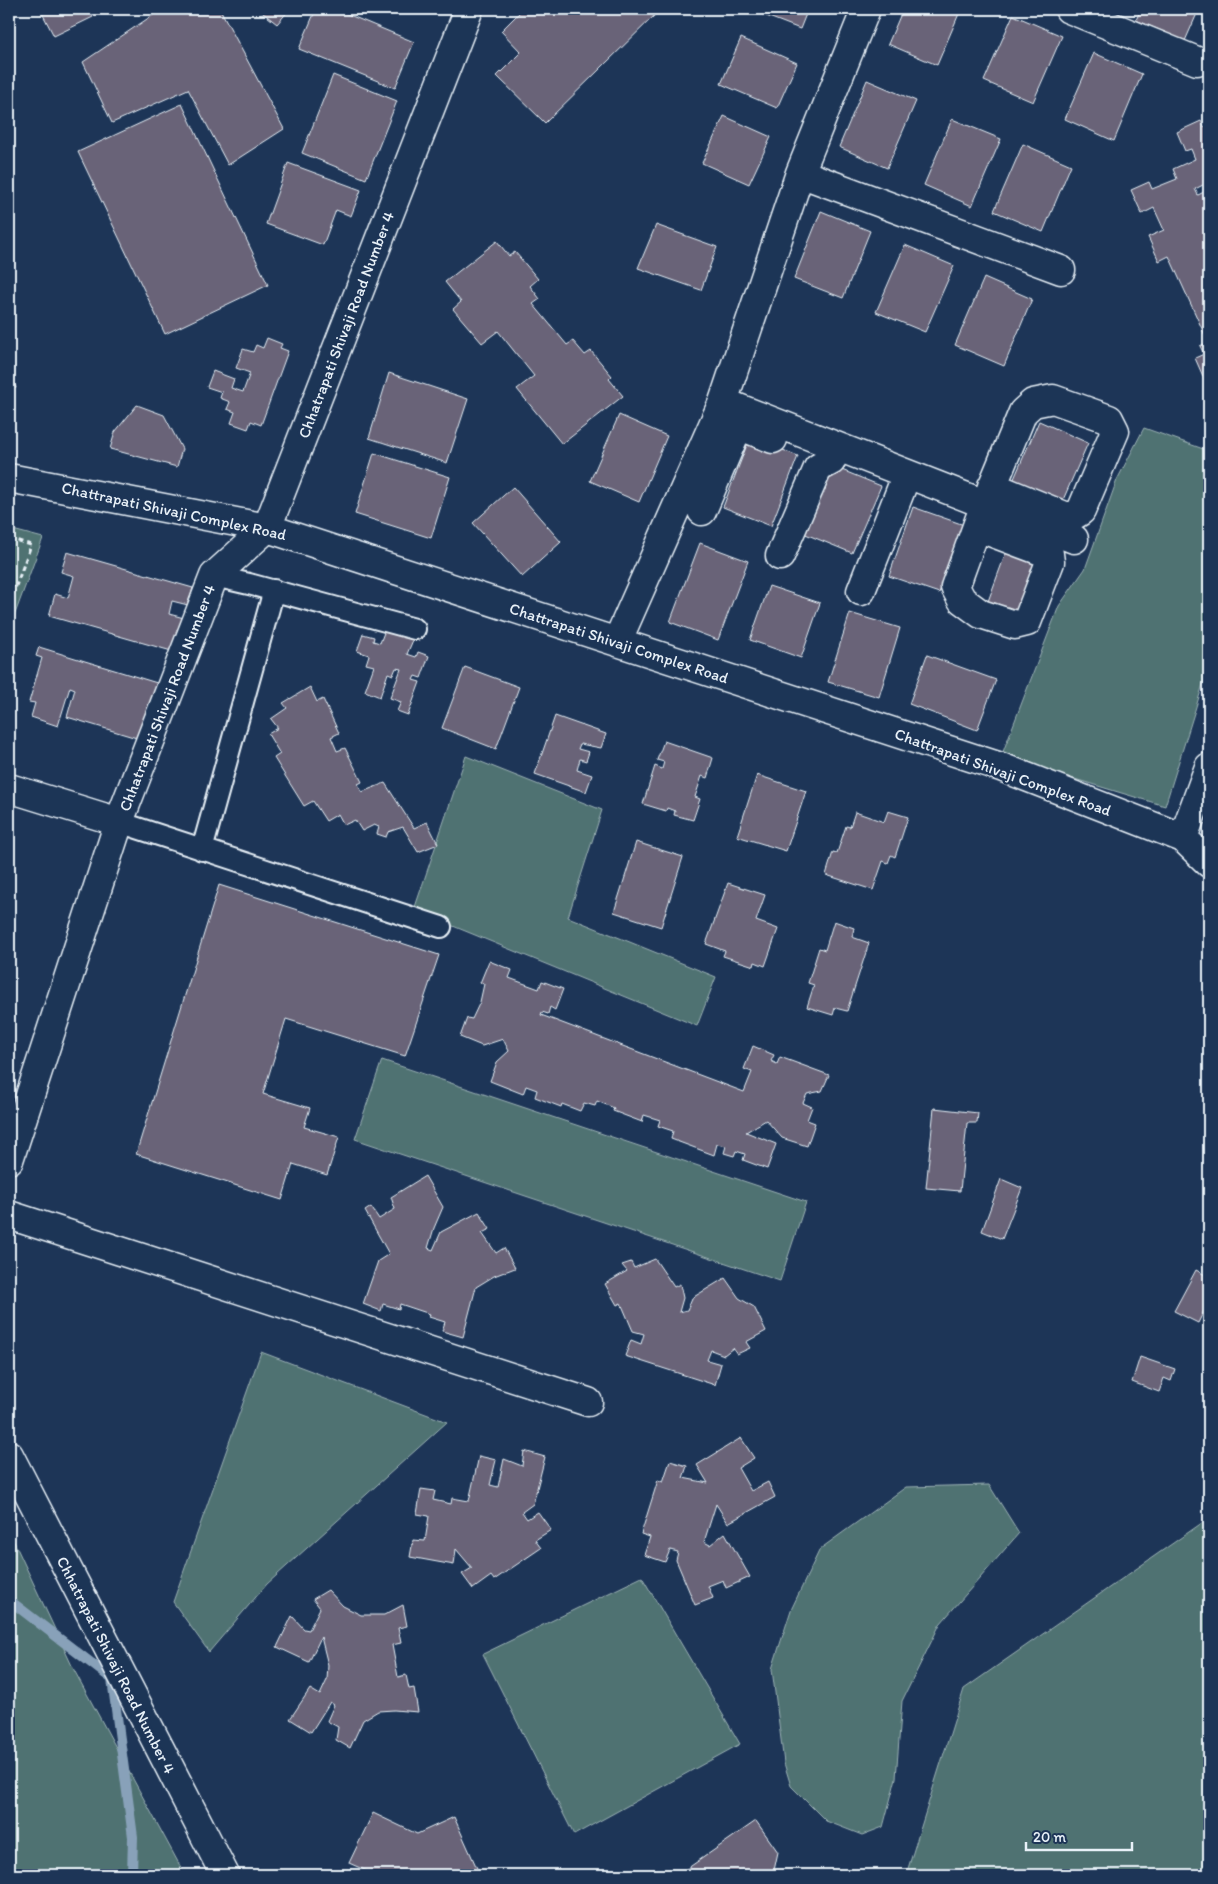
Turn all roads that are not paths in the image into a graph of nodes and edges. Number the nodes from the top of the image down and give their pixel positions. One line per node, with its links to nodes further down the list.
1 (469, 9): 14 (street, Chhatrapati Shivaji Road Number 4)
2 (866, 9): 5 (street)
3 (1069, 9): 4 (street)
4 (1196, 61)
5 (800, 173): 6 (street); 7 (street)
6 (1061, 270)
7 (723, 402): 8 (street); 21 (street)
8 (773, 435): 9 (street); 13 (street)
9 (823, 454): 11 (street); 16 (street)
10 (9, 478): 14 (street, Chattrapati Shivaji Complex Road)
11 (904, 482): 12 (street); 19 (street)
12 (983, 510): 12 (street); 15 (street)
13 (702, 512)
14 (267, 528): 17 (street, Chhatrapati Shivaji Road Number 4); 21 (street, Chattrapati Shivaji Complex Road)
15 (1074, 539)
16 (780, 556)
17 (214, 576): 18 (lane); 24 (street, Chhatrapati Shivaji Road Number 4)
18 (274, 590): 20 (lane); 26 (lane)
19 (861, 591)
20 (415, 629)
21 (617, 642): 25 (street, Chattrapati Shivaji Complex Road)
22 (1209, 767): 25 (street)
23 (9, 788): 24 (street)
24 (119, 822): 26 (lane); 29 (street, Chhatrapati Shivaji Road Number 4)
25 (1184, 838): 27 (street, Chattrapati Shivaji Complex Road)
26 (202, 850): 28 (lane)
27 (1209, 863)
28 (441, 927)
29 (9, 1160)
30 (9, 1215): 31 (street)
31 (588, 1402)
32 (9, 1455): 33 (street, Chhatrapati Shivaji Road Number 4)
33 (225, 1875)

